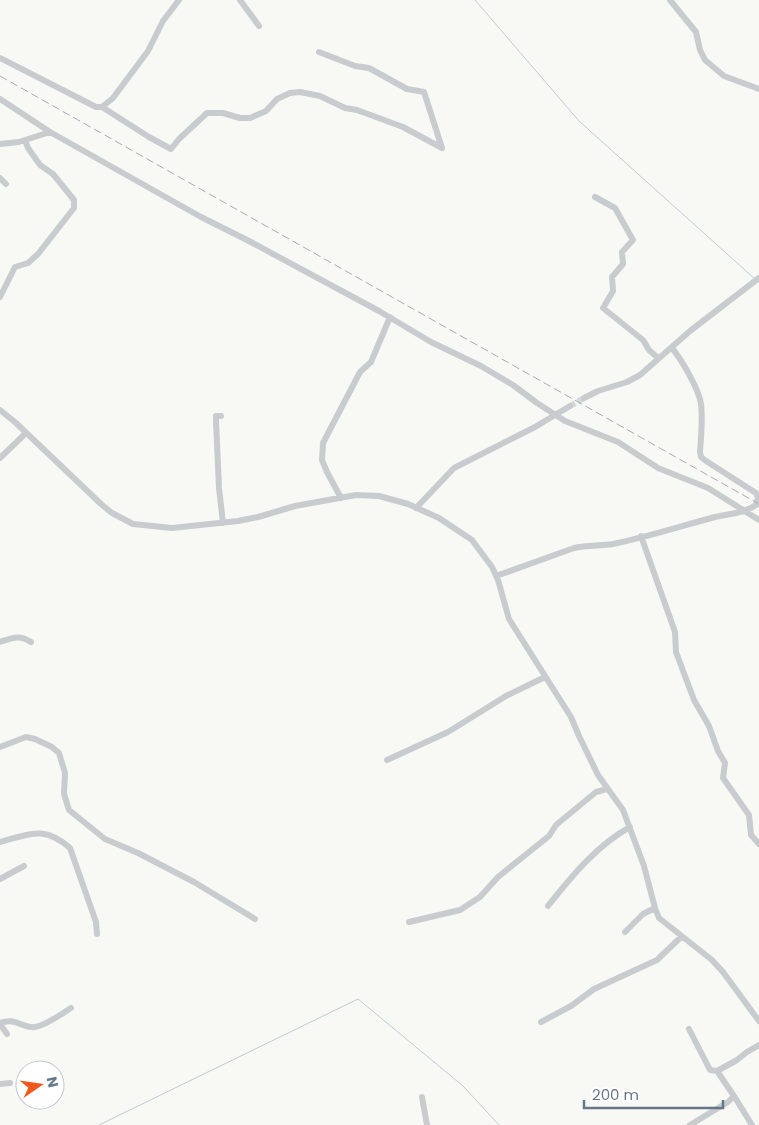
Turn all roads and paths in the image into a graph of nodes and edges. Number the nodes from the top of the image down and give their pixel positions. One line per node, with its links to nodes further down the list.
1 (179, 0): 9 (street)
2 (240, 0): 4 (street)
3 (670, 0): 7 (street)
4 (259, 26)
5 (319, 52): 9 (street)
6 (0, 58): 9 (street)
7 (759, 89)
8 (0, 99): 10 (street)
9 (102, 107)
10 (50, 132): 11 (street); 18 (street)
11 (25, 140): 12 (street); 17 (street)
12 (0, 144)
13 (0, 178): 14 (street)
14 (6, 184)
15 (595, 197): 20 (street)
16 (759, 278): 19 (street)
17 (0, 297)
18 (390, 317): 24 (street); 28 (street)
19 (672, 348): 20 (street); 30 (street)
20 (658, 358): 21 (street)
21 (584, 398)
22 (570, 406): 24 (street)
23 (0, 410): 26 (street)
24 (554, 415): 29 (street); 30 (street)
25 (222, 416): 32 (street)
26 (26, 433): 27 (street); 32 (street)
27 (0, 458)
28 (341, 498): 29 (street); 32 (street)
29 (416, 508): 34 (street)
30 (744, 510): 31 (street); 33 (street)
31 (759, 520)
32 (223, 523)
33 (642, 536): 34 (street); 43 (street)
34 (496, 576): 37 (street)
35 (0, 642): 36 (street)
36 (30, 642)
37 (545, 677): 39 (street); 40 (street)
38 (0, 747): 48 (street)
39 (387, 760)
40 (607, 789): 41 (street); 49 (street)
41 (630, 827): 46 (street); 47 (street)
42 (0, 842): 51 (street)
43 (759, 844)
44 (24, 866): 45 (street)
45 (0, 878)
46 (548, 906)
47 (655, 908): 50 (street); 52 (street)
48 (255, 919)
49 (409, 922)
50 (625, 932)
51 (97, 934)
52 (681, 937): 54 (street); 55 (street)
53 (71, 1008): 56 (street)
54 (759, 1021)
55 (541, 1022)
56 (0, 1023): 58 (street)
57 (689, 1030): 60 (street)
58 (7, 1034)
59 (759, 1045): 60 (street)
60 (717, 1071): 63 (street)
61 (10, 1083): 62 (street)
62 (0, 1084)
63 (734, 1096): 66 (street); 67 (street)
64 (422, 1097): 65 (street)
65 (427, 1125)
66 (690, 1125)
67 (752, 1125)

